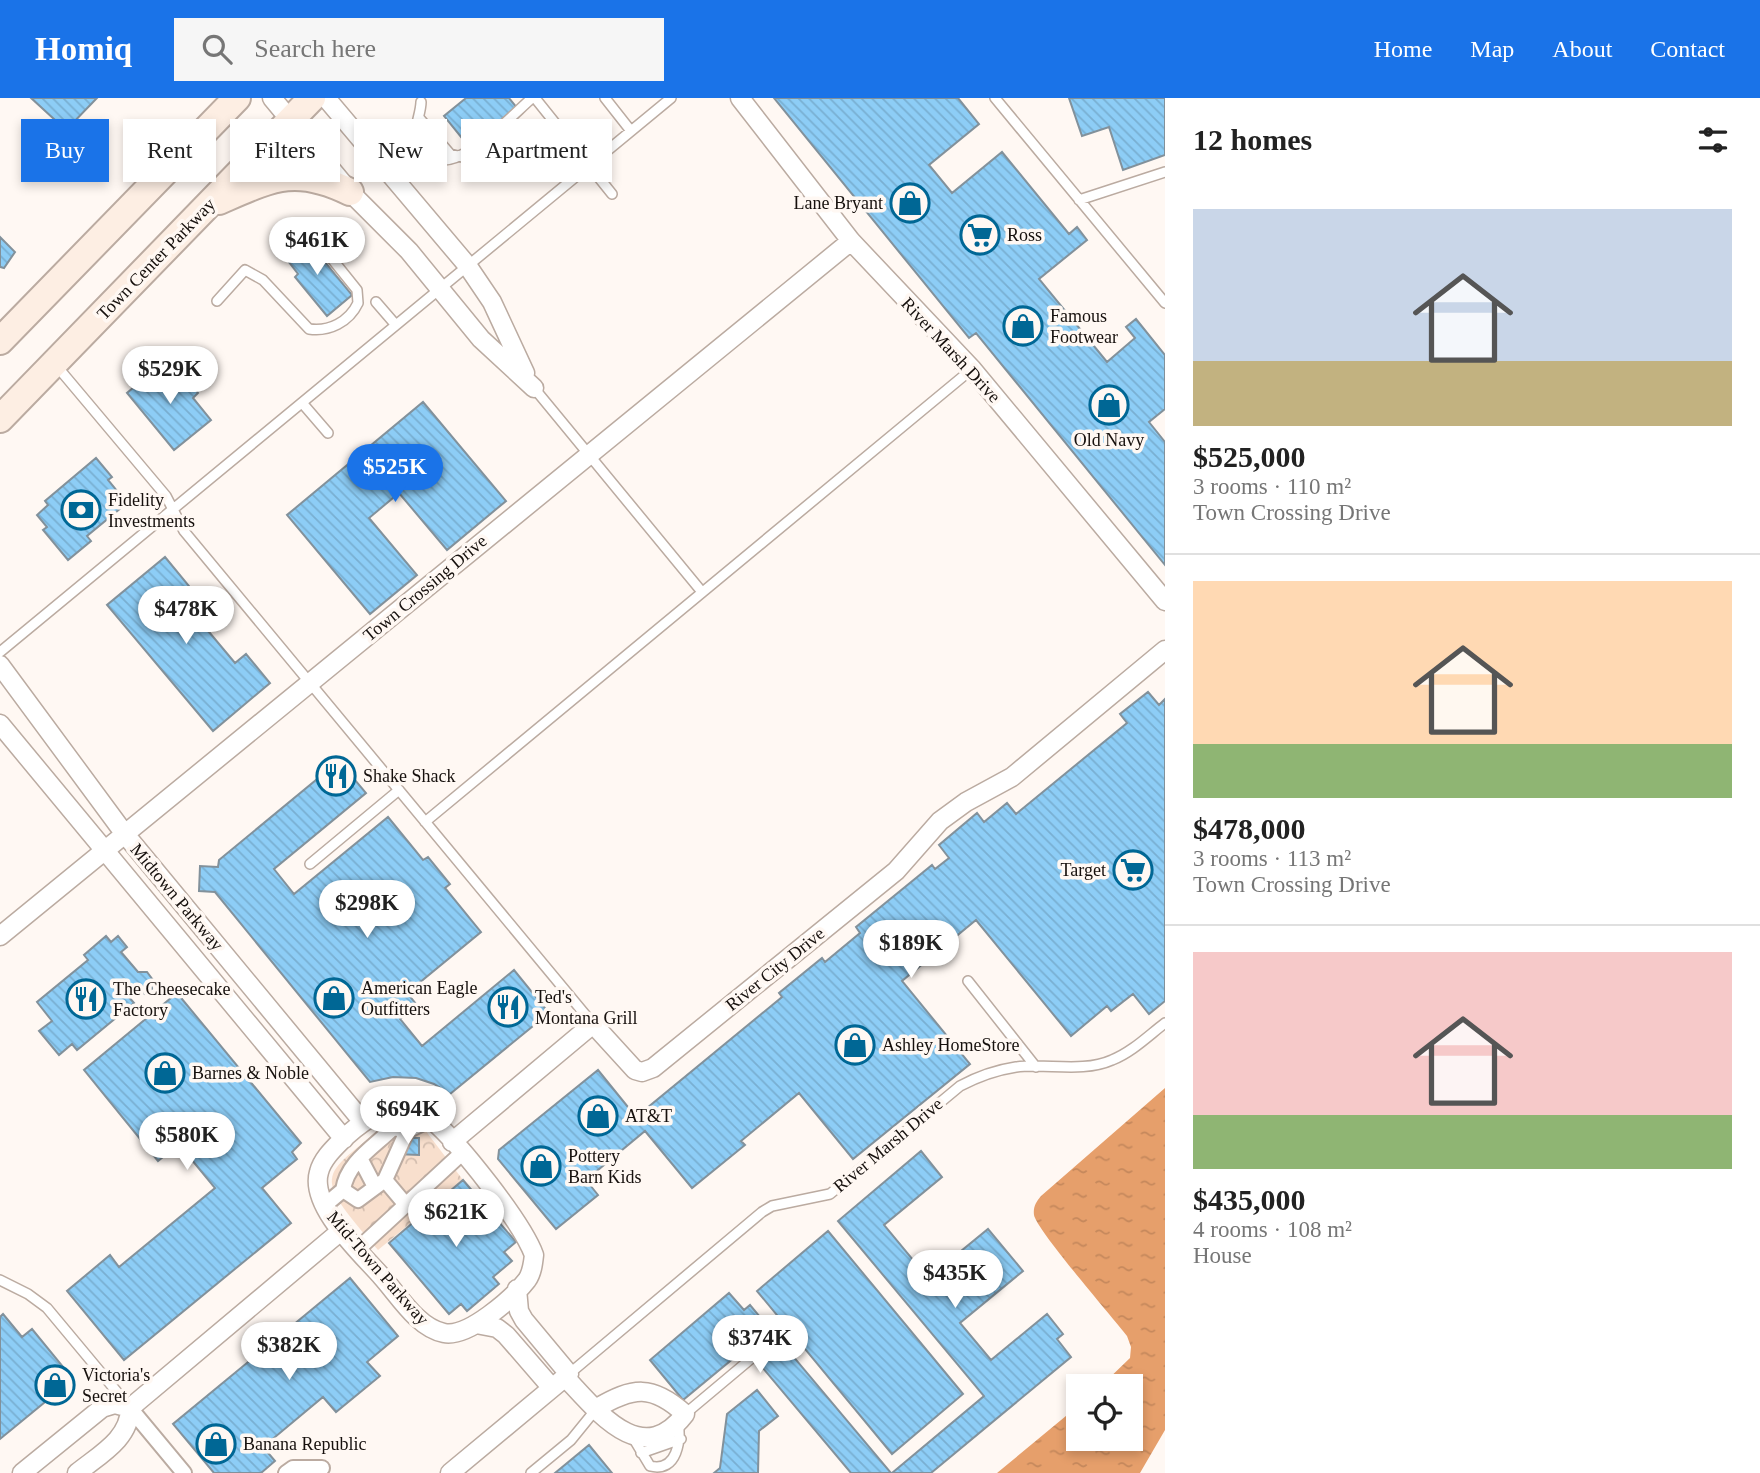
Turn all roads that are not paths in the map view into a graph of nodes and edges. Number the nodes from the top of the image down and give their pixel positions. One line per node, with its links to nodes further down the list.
1 (237, 98): 38 (main road)
2 (272, 98): 11 (street)
3 (312, 98): 12 (main road, Town Center Parkway)
4 (326, 98): 32 (street)
5 (534, 98): 14 (lane); 15 (lane)
6 (605, 98): 16 (lane)
7 (671, 98): 16 (lane)
8 (740, 98): 31 (street, River Marsh Drive)
9 (995, 98): 28 (lane)
10 (421, 102): 13 (lane)
11 (288, 119)
12 (290, 119)
13 (420, 119)
14 (508, 119)
15 (551, 119)
16 (631, 131): 17 (lane)
17 (612, 147)
18 (447, 150): 19 (lane)
19 (461, 156): 20 (lane)
20 (447, 161)
21 (1165, 172): 28 (lane)
22 (340, 180): 26 (street)
23 (230, 181): 29 (main road, Town Center Parkway)
24 (569, 182): 32 (lane)
25 (602, 182): 27 (lane)
26 (350, 192): 29 (main road); 33 (street)
27 (612, 194)
28 (1079, 200): 36 (lane)
29 (207, 205): 39 (main road, Town Center Parkway)
30 (311, 226): 34 (lane)
31 (851, 241): 40 (street, River Marsh Drive); 45 (street, Town Crossing Drive)
32 (467, 265): 33 (lane); 41 (street)
33 (439, 287): 37 (lane); 41 (street)
34 (217, 301)
35 (376, 302): 37 (lane)
36 (1165, 303)
37 (395, 324): 42 (lane)
38 (0, 341)
39 (55, 363): 43 (main road, Town Center Parkway); 46 (lane)
40 (972, 369): 47 (lane); 48 (street, River Marsh Drive)
41 (534, 388): 45 (lane)
42 (303, 404): 44 (lane); 46 (lane)
43 (0, 419)
44 (328, 433)
45 (588, 455): 47 (lane); 52 (street, Town Crossing Drive)
46 (173, 513): 50 (lane); 52 (lane)
47 (702, 592): 55 (lane)
48 (1165, 601)
49 (1165, 650): 62 (street, River City Drive)
50 (0, 652)
51 (0, 665): 56 (street, Midtown Parkway)
52 (309, 684): 54 (lane); 56 (street, Town Crossing Drive)
53 (0, 724): 57 (street, Midtown Parkway)
54 (399, 790): 55 (lane); 58 (lane)
55 (425, 822): 62 (lane)
56 (124, 833): 57 (street, Town Crossing Drive); 66 (street, Midtown Parkway)
57 (104, 849): 59 (street, Town Crossing Drive); 68 (street, Midtown Parkway)
58 (310, 864)
59 (0, 936)
60 (968, 981): 63 (lane)
61 (1165, 1023): 63 (lane, River Marsh Drive)
62 (593, 1024): 69 (street)
63 (1037, 1067): 82 (lane, River Marsh Drive)
64 (383, 1109): 65 (street, Mid-Town Parkway); 66 (street); 67 (street)
65 (431, 1119): 67 (street); 69 (street, Mid-Town Parkway)
66 (363, 1122): 68 (street)
67 (400, 1130): 70 (street); 72 (street)
68 (344, 1139): 71 (street)
69 (457, 1147): 74 (street); 79 (street, Mid-Town Parkway)
70 (361, 1160): 72 (street); 73 (street)
71 (324, 1162): 73 (street); 75 (street, Mid-Town Parkway)
72 (379, 1182): 73 (street); 74 (street)
73 (344, 1183): 75 (street)
74 (405, 1205): 77 (street)
75 (324, 1206): 76 (street, Mid-Town Parkway)
76 (342, 1230): 77 (street, Mid-Town Parkway); 83 (street)
77 (358, 1249): 80 (street, Mid-Town Parkway)
78 (0, 1280): 83 (lane)
79 (517, 1289): 80 (street, Mid-Town Parkway); 82 (street)
80 (476, 1324): 82 (street)
81 (753, 1357): 85 (lane)
82 (562, 1380): 84 (street); 93 (street)
83 (130, 1408): 89 (street); 90 (street); 91 (street)
84 (597, 1408): 85 (street); 86 (street); 94 (lane)
85 (681, 1425): 86 (street); 87 (lane); 87 (lane)
86 (632, 1436): 87 (lane)
87 (641, 1453)
88 (322, 1468): 92 (street)
89 (22, 1473)
90 (77, 1473)
91 (184, 1473)
92 (286, 1473)
93 (450, 1473)
94 (531, 1473)

